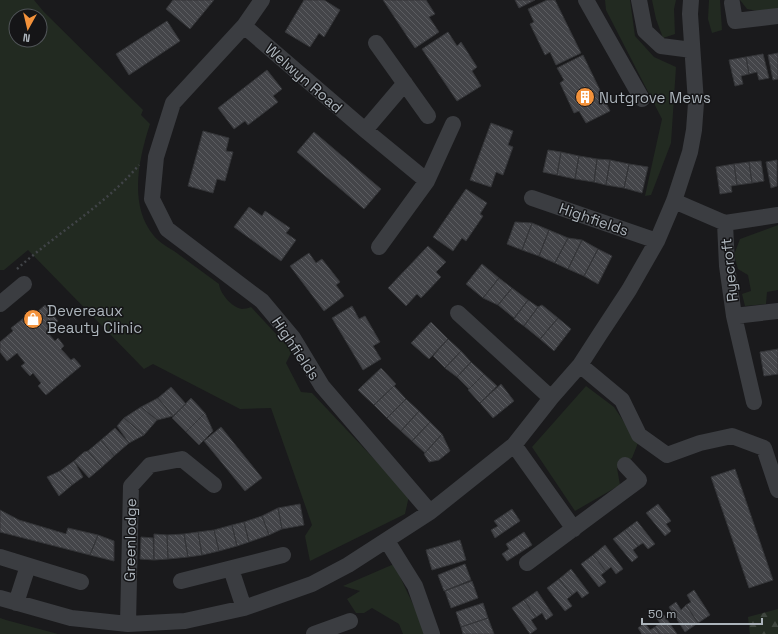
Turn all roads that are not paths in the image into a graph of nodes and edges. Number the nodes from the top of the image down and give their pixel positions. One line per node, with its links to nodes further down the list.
1 (262, 0): 7 (street)
2 (586, 0): 11 (street)
3 (639, 0): 9 (street)
4 (691, 0): 9 (street)
5 (732, 3): 6 (street)
6 (778, 16)
7 (244, 26): 14 (street, Welwyn Road); 34 (street, Highfields)
8 (376, 43): 10 (street)
9 (692, 50): 17 (street)
10 (405, 83): 12 (street); 14 (street)
11 (642, 99)
12 (428, 116)
13 (453, 124): 15 (street)
14 (365, 130): 15 (street, Welwyn Road)
15 (427, 181): 21 (street)
16 (532, 198): 20 (street, Highfields)
17 (674, 201): 19 (street, Ryecroft); 20 (street)
18 (778, 215): 19 (street, Ryecroft)
19 (725, 223): 26 (street, Ryecroft)
20 (656, 241): 27 (street)
21 (379, 247)
22 (24, 284): 23 (street)
23 (0, 304)
24 (778, 312): 26 (street, Ryecroft)
25 (458, 313): 28 (street)
26 (734, 316): 29 (street, Ryecroft)
27 (580, 365): 28 (street); 33 (street)
28 (551, 398): 30 (street)
29 (754, 402)
30 (514, 445): 34 (street); 35 (street)
31 (625, 465): 35 (street)
32 (214, 485): 48 (street, Greenlodge)
33 (778, 490)
34 (430, 512): 36 (street)
35 (574, 529): 39 (street)
36 (387, 541): 46 (street); 51 (street)
37 (283, 555): 41 (street)
38 (0, 557): 40 (street)
39 (527, 563)
40 (28, 566): 43 (street); 45 (street)
41 (231, 569): 42 (street); 46 (street)
42 (181, 581)
43 (81, 582)
44 (0, 598): 45 (street)
45 (16, 603): 48 (street)
46 (244, 608): 49 (street)
47 (350, 621): 50 (street)
48 (128, 624): 49 (street)
49 (186, 628)
50 (314, 634)
51 (432, 634)

